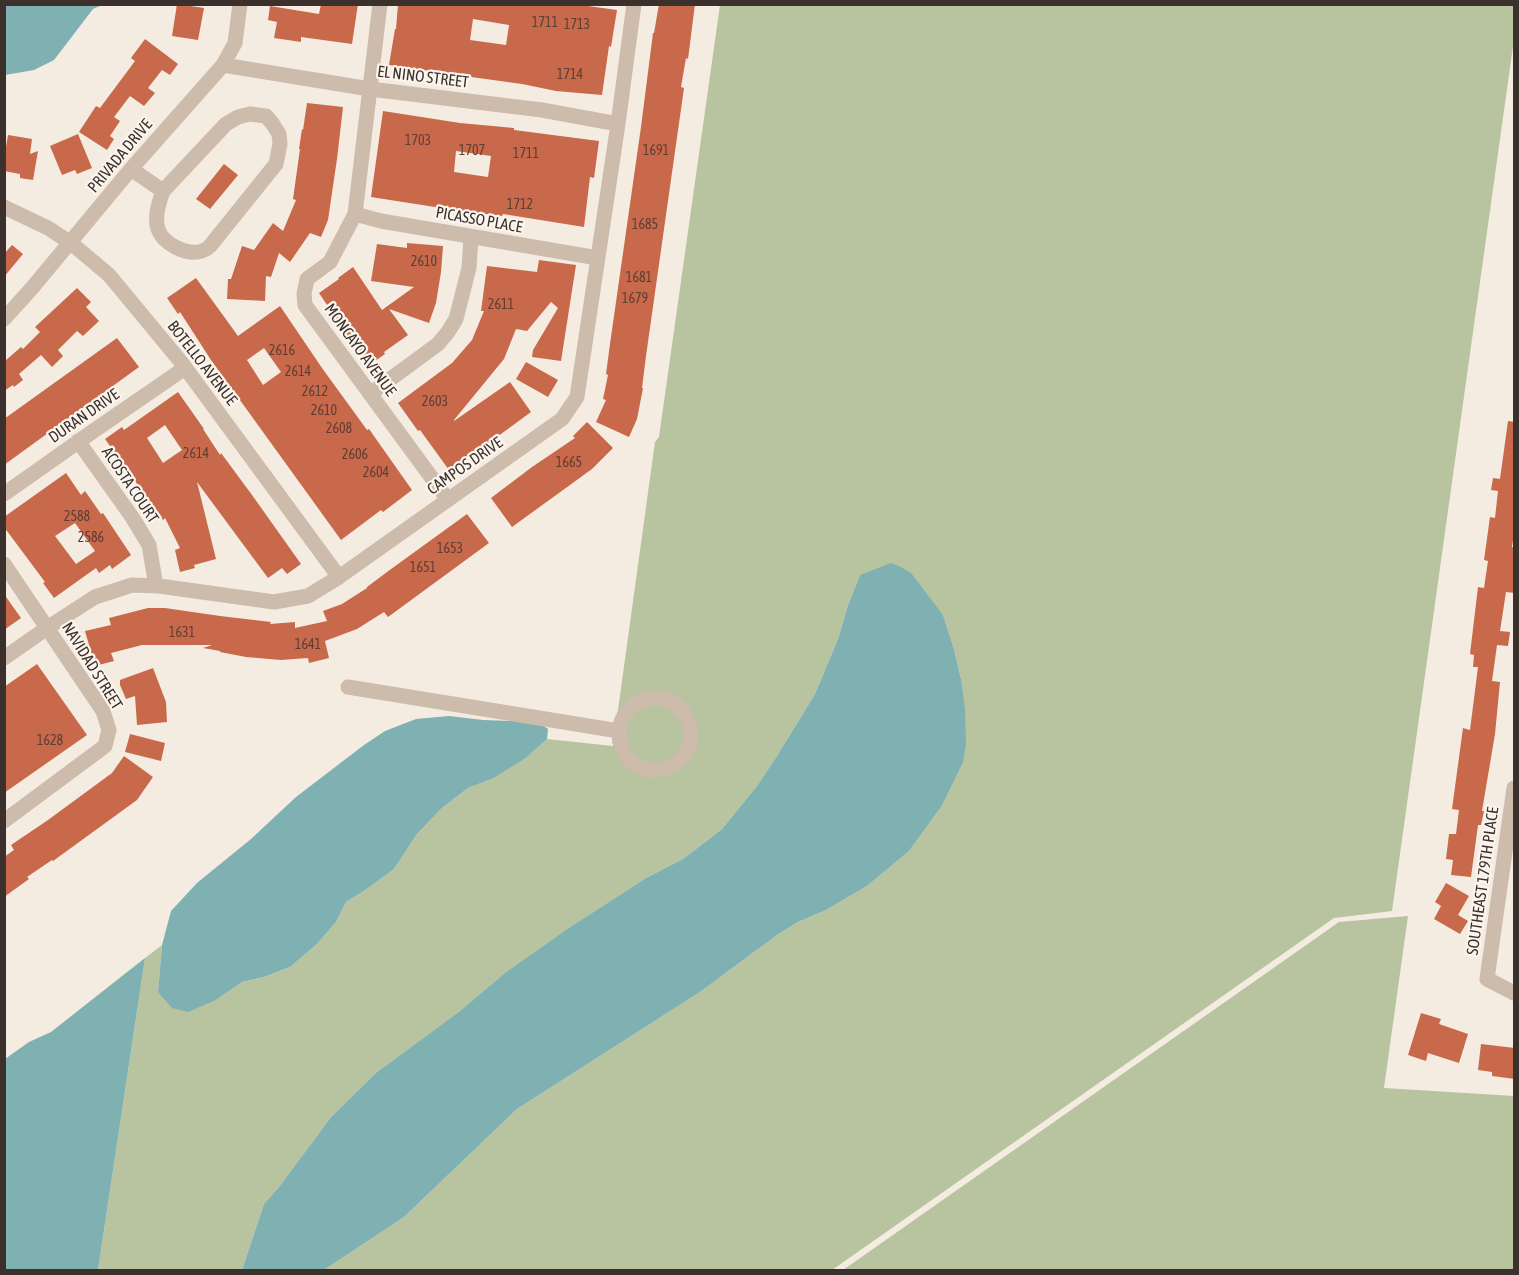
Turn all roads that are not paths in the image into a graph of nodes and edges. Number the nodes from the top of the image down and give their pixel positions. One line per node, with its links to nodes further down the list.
1 (240, 4): 4 (street, PRIVADA DRIVE)
2 (380, 4): 5 (street, MONCAYO AVENUE)
3 (634, 4): 6 (street, CAMPOS DRIVE)
4 (223, 65): 5 (street, EL NINO STREET); 7 (street, PRIVADA DRIVE)
5 (370, 88): 6 (street, EL NINO STREET); 10 (street, MONCAYO AVENUE)
6 (618, 124): 13 (street, CAMPOS DRIVE)
7 (131, 169): 8 (street); 12 (street, PRIVADA DRIVE)
8 (163, 191): 8 (street)
9 (4, 207): 12 (street, BOTELLO AVENUE)
10 (355, 214): 11 (street, PICASSO PLACE); 16 (street, MONCAYO AVENUE)
11 (471, 237): 13 (street, PICASSO PLACE); 16 (street)
12 (71, 243): 14 (street, PRIVADA DRIVE); 15 (street, BOTELLO AVENUE)
13 (598, 258): 19 (street, CAMPOS DRIVE)
14 (4, 319)
15 (185, 368): 17 (street, DURAN DRIVE); 21 (street, BOTELLO AVENUE)
16 (370, 394): 19 (street, MONCAYO AVENUE)
17 (78, 441): 18 (street, DURAN DRIVE); 22 (street, ACOSTA COURT)
18 (4, 495)
19 (448, 500): 21 (street, CAMPOS DRIVE)
20 (4, 564): 23 (street, NAVIDAD STREET)
21 (339, 577): 22 (street, CAMPOS DRIVE)
22 (156, 586): 23 (street, CAMPOS DRIVE)
23 (47, 628): 24 (street, CAMPOS DRIVE); 28 (street, NAVIDAD STREET)
24 (4, 658)
25 (348, 687): 26 (street)
26 (619, 731): 26 (street)
27 (1515, 788): 29 (street, SOUTHEAST 179TH PLACE)
28 (4, 821)
29 (1515, 993)

